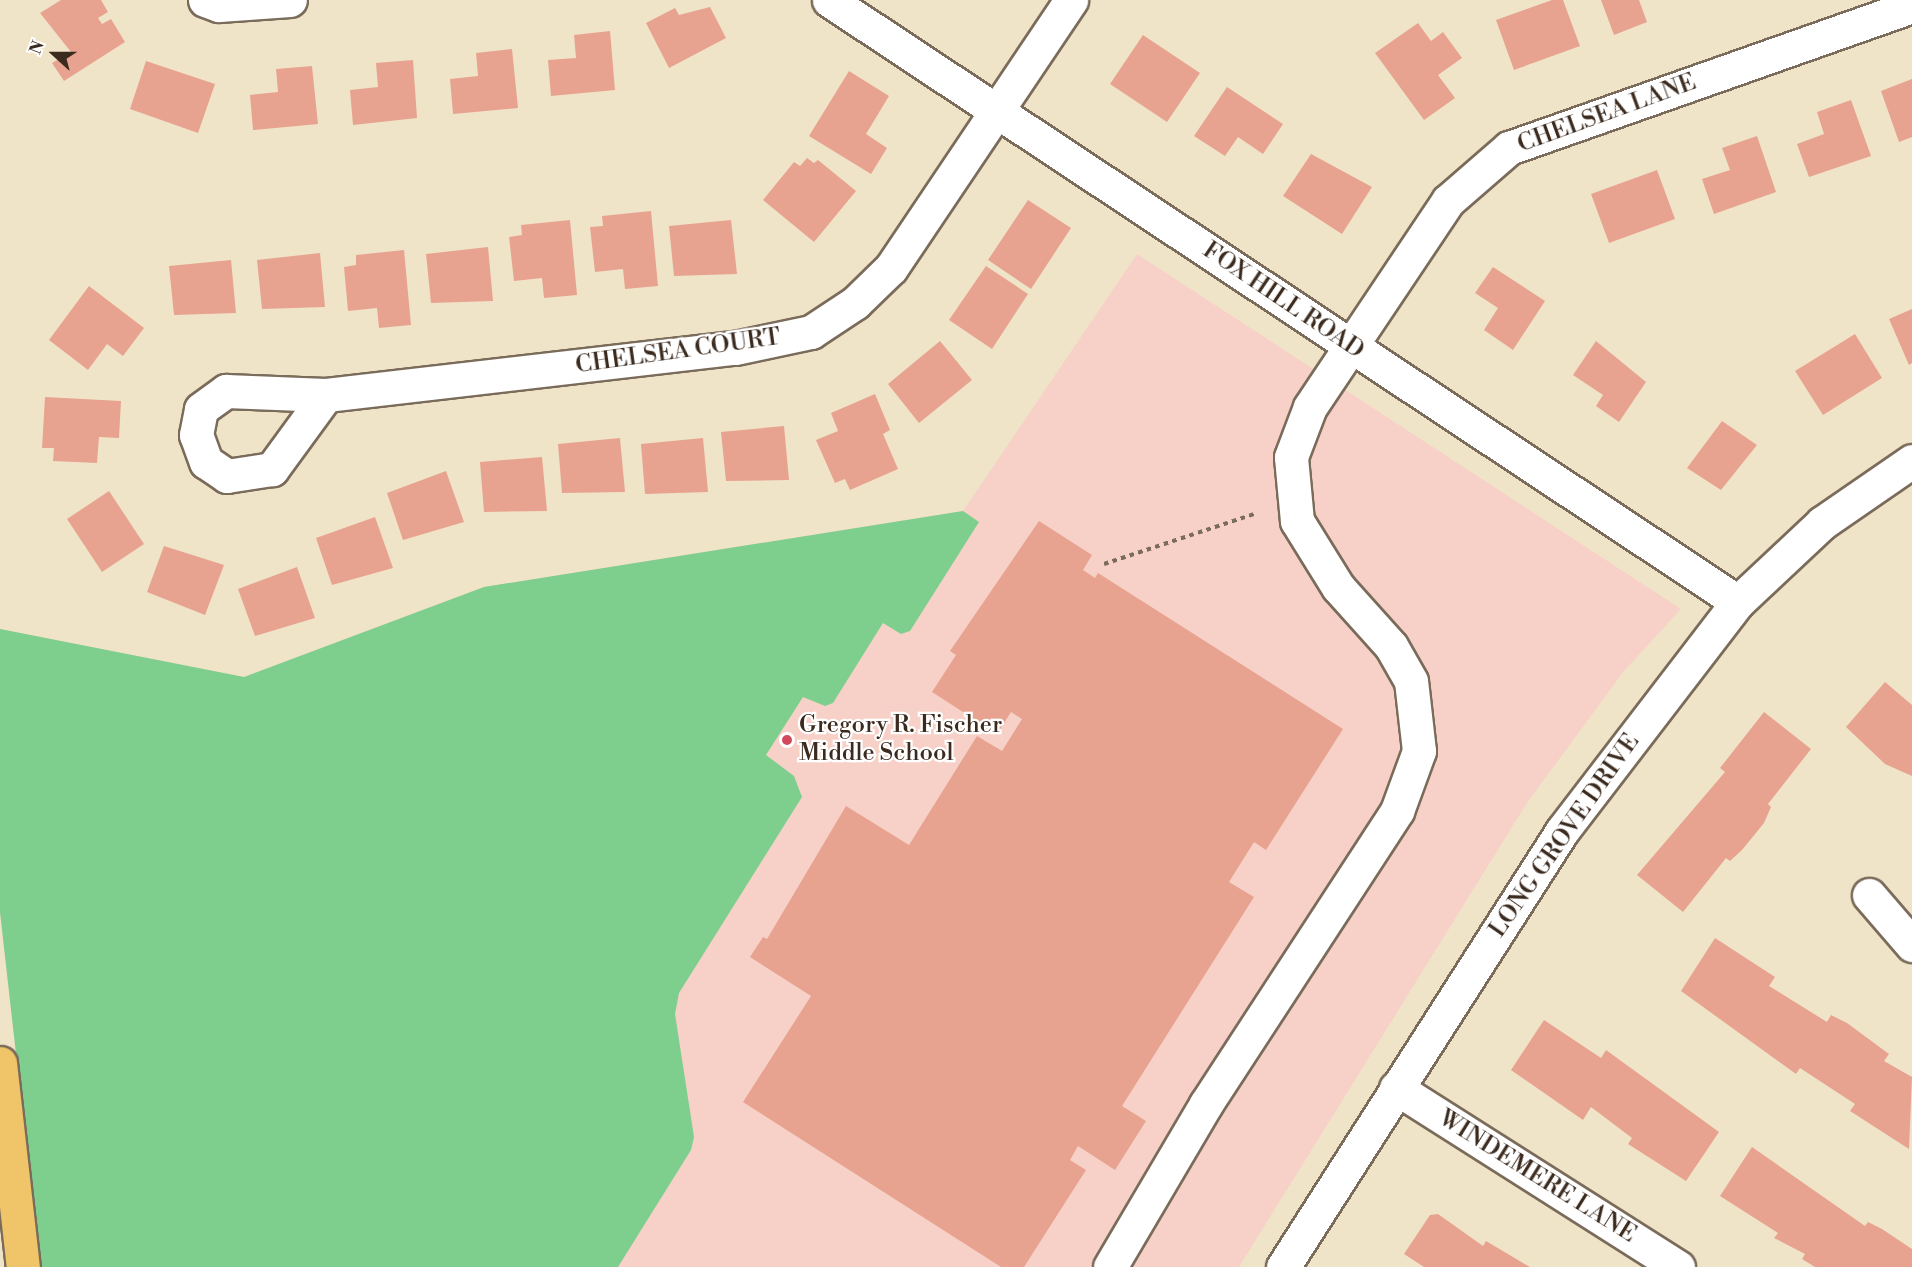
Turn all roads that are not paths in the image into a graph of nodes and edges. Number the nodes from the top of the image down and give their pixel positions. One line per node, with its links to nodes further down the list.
1 (205, 0): 2 (street)
2 (290, 0)
3 (829, 0): 6 (street, FOX HILL ROAD)
4 (1071, 0): 6 (street)
5 (1912, 6): 7 (street, CHELSEA LANE)
6 (997, 111): 7 (street, FOX HILL ROAD); 8 (street, CHELSEA COURT)
7 (1350, 346): 10 (street, FOX HILL ROAD); 16 (street, CHELSEA LANE)
8 (326, 395)
9 (1912, 461): 10 (street, LONG GROVE DRIVE)
10 (1738, 602): 14 (street, LONG GROVE DRIVE)
11 (1869, 895): 12 (street)
12 (1912, 945)
13 (0, 1063): 15 (main road)
14 (1396, 1088): 17 (street, LONG GROVE DRIVE); 18 (street, WINDEMERE LANE)
15 (23, 1267)
16 (1110, 1267)
17 (1283, 1267)
18 (1678, 1267)

